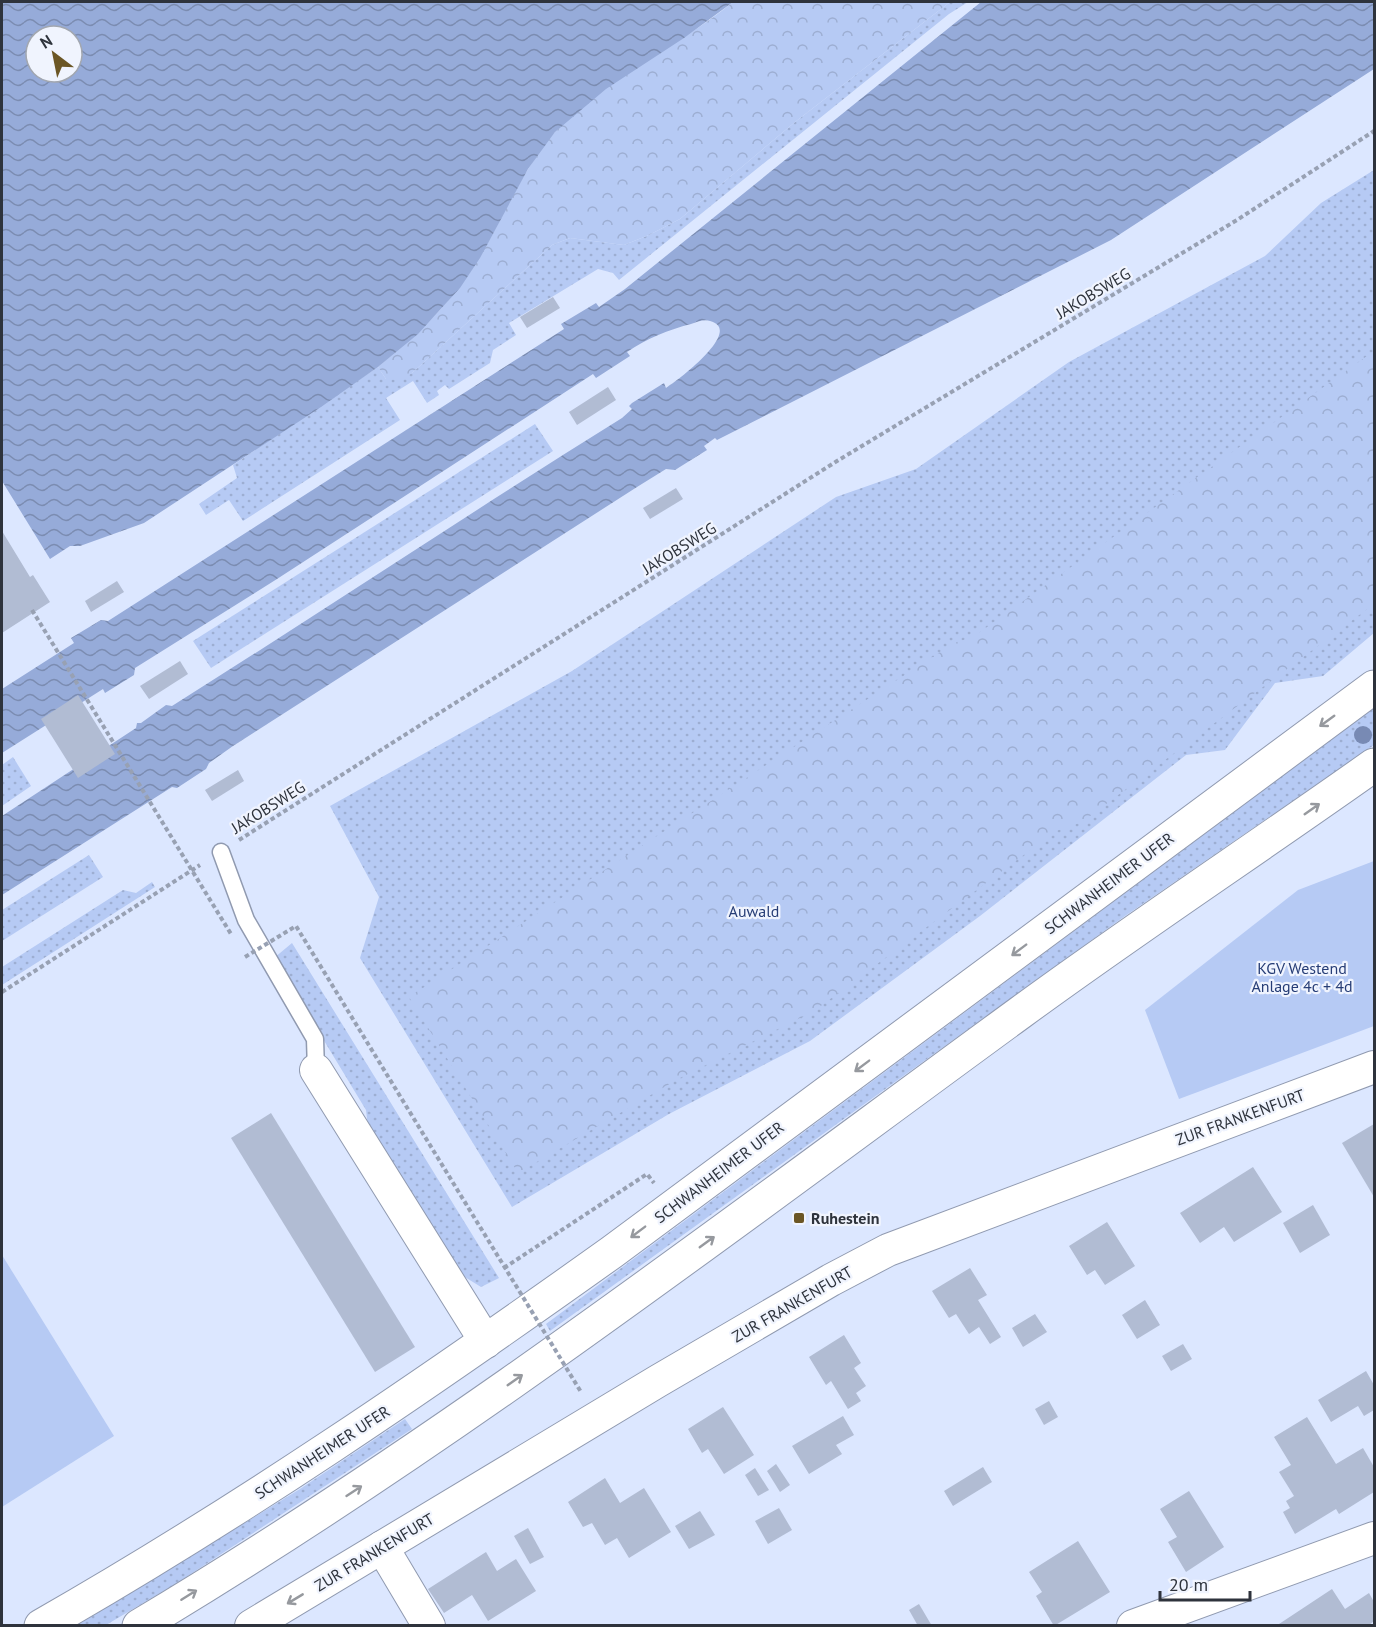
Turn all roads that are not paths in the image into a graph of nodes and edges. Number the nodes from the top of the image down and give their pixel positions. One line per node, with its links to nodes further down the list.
1 (1374, 687): 6 (main road, SCHWANHEIMER UFER, one-way to 6)
2 (1374, 765): 10 (main road, one-way to 2)
3 (220, 852): 5 (lane)
4 (1374, 1067): 8 (street, ZUR FRANKENFURT)
5 (316, 1070): 6 (street)
6 (486, 1342): 9 (main road, SCHWANHEIMER UFER)
7 (1374, 1538): 13 (street)
8 (382, 1547): 11 (street, ZUR FRANKENFURT, one-way to 11); 12 (street)
9 (41, 1626)
10 (139, 1626)
11 (251, 1626)
12 (429, 1626)
13 (1133, 1626)

